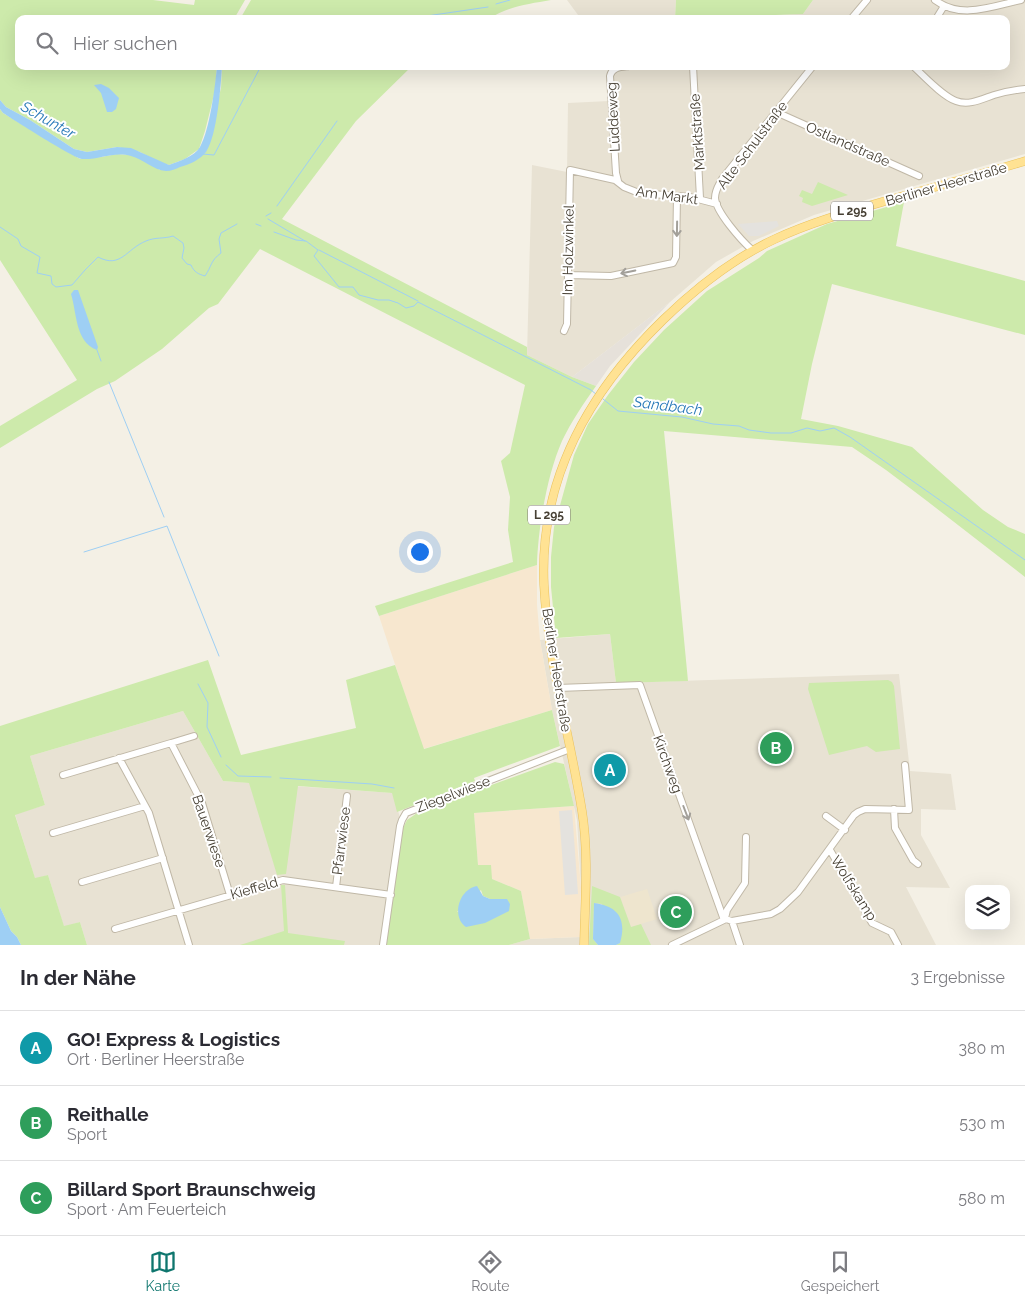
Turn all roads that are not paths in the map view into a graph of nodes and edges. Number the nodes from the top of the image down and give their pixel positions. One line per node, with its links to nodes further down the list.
1 (867, 0): 5 (street)
2 (936, 0): 4 (street)
3 (1021, 0): 4 (street)
4 (944, 6): 6 (street)
5 (854, 15)
6 (938, 15)
7 (614, 70): 16 (street, Lüddeweg)
8 (692, 70): 18 (street, Marktstraße)
9 (810, 70): 12 (street, Alte Schulstraße)
10 (918, 70): 11 (street)
11 (1025, 89)
12 (776, 112): 15 (street, Ostlandstraße); 19 (street, Alte Schulstraße)
13 (1025, 161): 20 (main road, Berliner Heerstraße / L 295)
14 (570, 170): 16 (street, Am Markt); 21 (street, Im Holzwinkel)
15 (919, 176)
16 (618, 181): 17 (street, Am Markt)
17 (677, 196): 18 (street, Am Markt); 21 (street, one-way to 21)
18 (700, 198): 19 (street, Am Markt)
19 (717, 204): 20 (street, Alte Schulstraße)
20 (752, 250): 23 (main road, Berliner Heerstraße / L 295)
21 (568, 275): 22 (street, Im Holzwinkel)
22 (564, 331)
23 (558, 688): 26 (main road, Berliner Heerstraße / L 295); 45 (street, Kirchweg, one-way to 45)
24 (194, 736): 25 (street)
25 (171, 743): 27 (street); 42 (street, Bauerwiese)
26 (570, 749): 43 (street, Ziegelwiese); 50 (main road, Berliner Heerstraße / L 295)
27 (119, 758): 29 (street); 31 (street)
28 (905, 765): 32 (street)
29 (63, 776)
30 (347, 796): 41 (street, Pfarrwiese)
31 (145, 806): 35 (street); 38 (street)
32 (894, 810): 34 (street); 39 (street)
33 (826, 816): 34 (street)
34 (845, 830): 37 (street)
35 (53, 833)
36 (746, 837): 45 (street)
37 (830, 850): 46 (street); 53 (street, Wolfskamp)
38 (163, 858): 40 (street); 44 (street)
39 (918, 864)
40 (82, 882)
41 (336, 887): 42 (street, Kieffeld); 43 (street, Kieffeld)
42 (230, 895): 44 (street, Kieffeld)
43 (391, 895): 49 (street, Ziegelwiese)
44 (178, 910): 47 (street, Kieffeld); 48 (street)
45 (724, 920): 46 (street); 51 (street)
46 (732, 920): 52 (street)
47 (115, 929)
48 (189, 945)
49 (382, 945)
50 (584, 945)
51 (672, 945)
52 (740, 945)
53 (898, 945)

